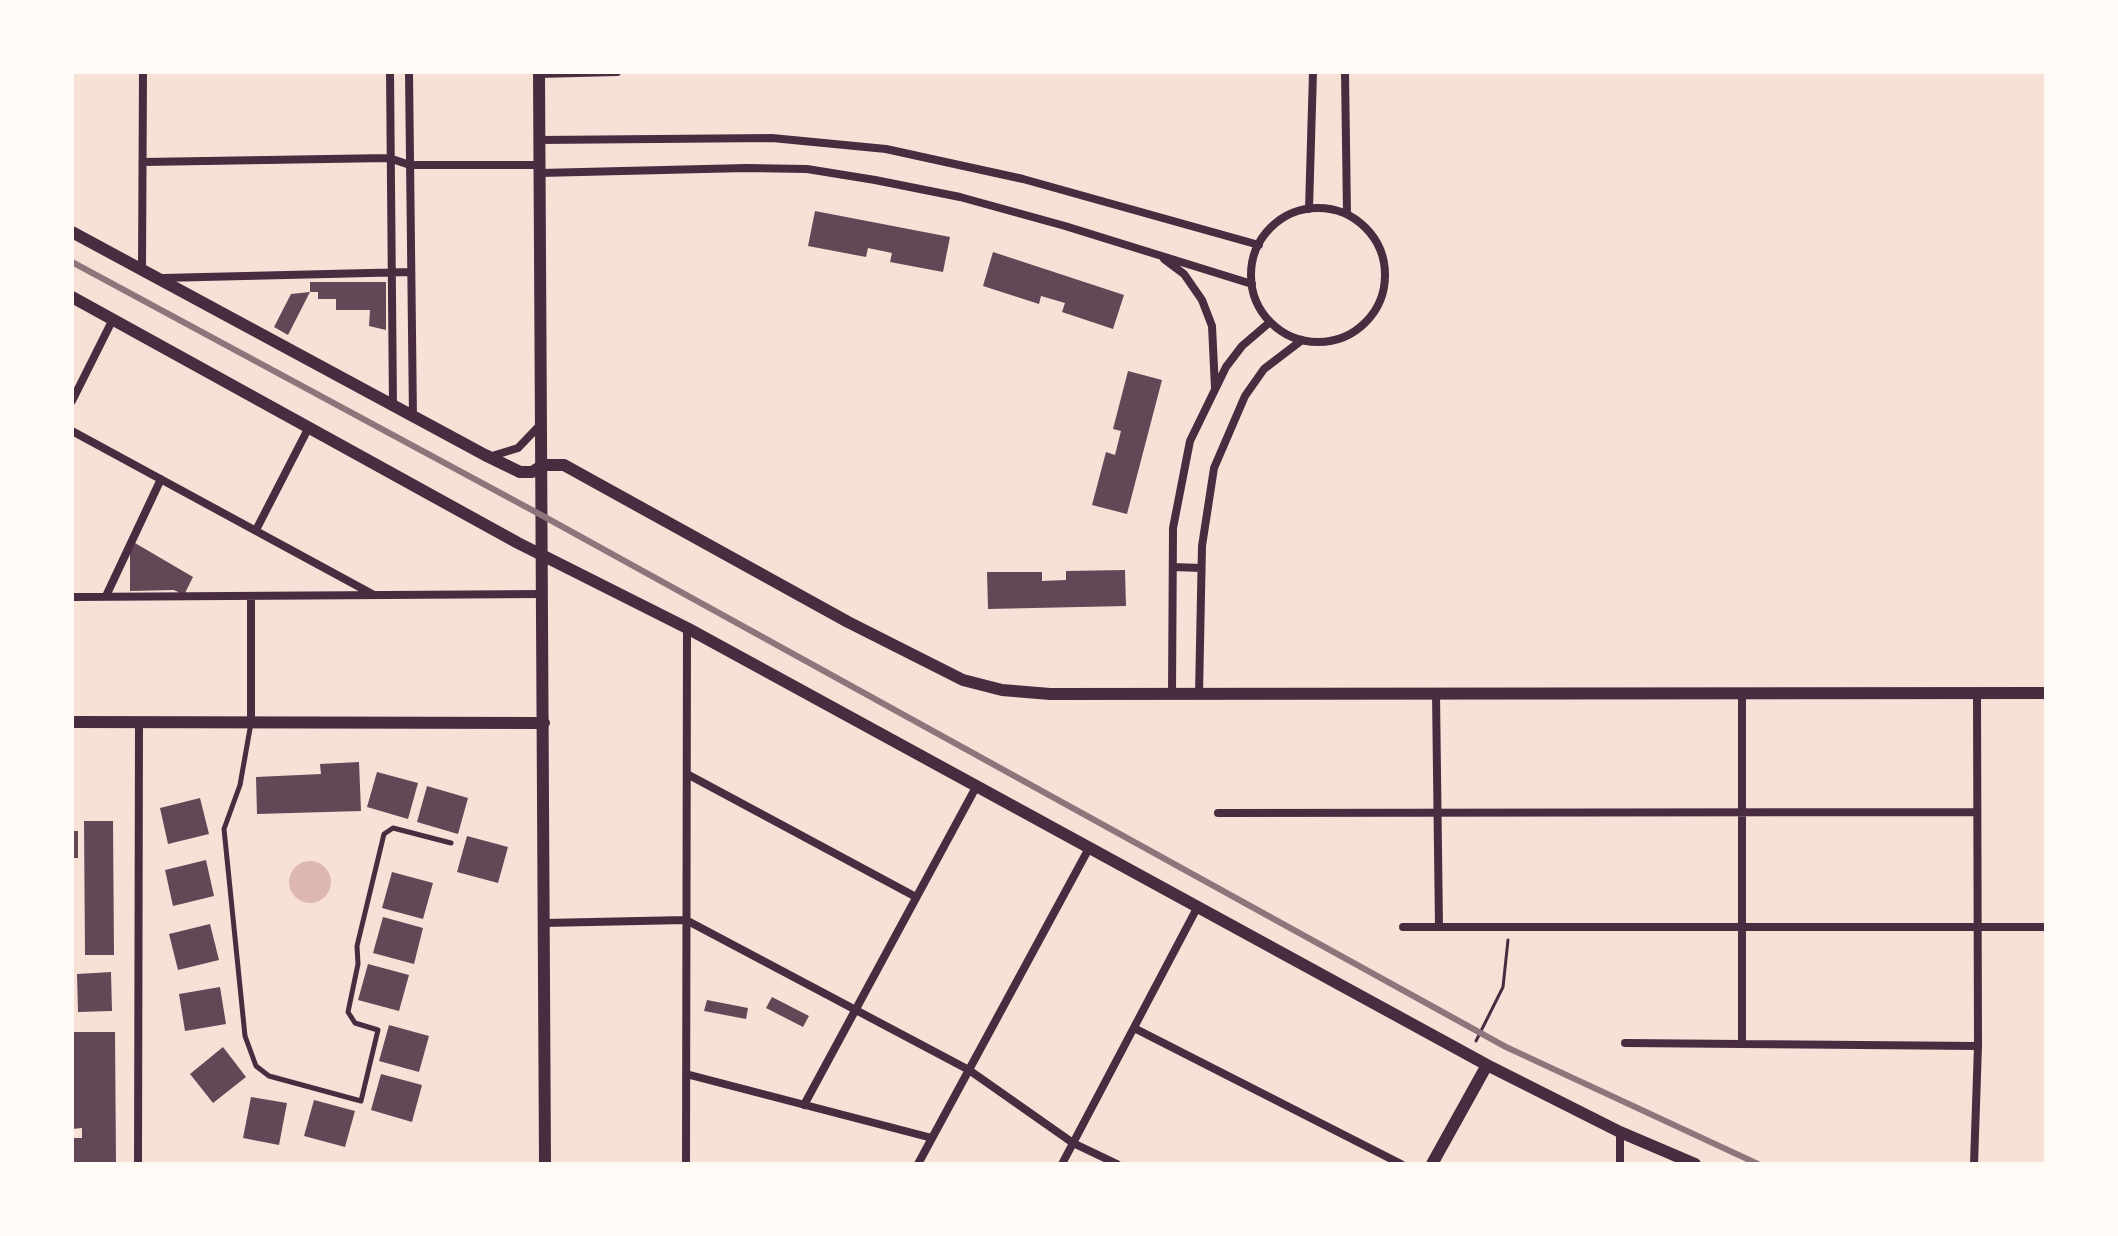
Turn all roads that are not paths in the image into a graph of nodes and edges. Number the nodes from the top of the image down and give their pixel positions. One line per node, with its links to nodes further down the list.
1 (143, 72): 10 (street)
2 (390, 72): 9 (street)
3 (409, 72): 11 (street)
4 (617, 72): 7 (street)
5 (1313, 72): 13 (street)
6 (1345, 72): 14 (street)
7 (539, 73): 8 (street)
8 (540, 140): 12 (street); 16 (street)
9 (389, 158): 10 (street); 11 (street); 19 (street)
10 (143, 162): 18 (street)
11 (410, 165): 12 (street); 20 (street)
12 (540, 169): 17 (street); 31 (street)
13 (1309, 209): 14 (street); 16 (street)
14 (1347, 214): 26 (street)
15 (72, 232): 18 (street)
16 (1259, 245): 22 (street)
17 (1161, 256): 22 (street); 27 (street)
18 (142, 268): 21 (street)
19 (390, 272): 20 (street); 21 (street); 29 (street)
20 (411, 272): 30 (street)
21 (162, 278): 29 (street)
22 (1252, 284): 25 (street)
23 (72, 297): 24 (street)
24 (113, 319): 28 (street); 32 (street)
25 (1270, 322): 26 (street); 27 (street)
26 (1302, 340): 40 (street)
27 (1214, 391): 39 (street)
28 (72, 401)
29 (393, 408): 30 (street)
30 (413, 419): 34 (street)
31 (543, 423): 34 (street); 35 (street)
32 (309, 427): 37 (street); 38 (street)
33 (72, 431): 36 (street)
34 (485, 455): 35 (street)
35 (538, 469): 38 (street); 48 (street)
36 (161, 479): 37 (street); 42 (street)
37 (256, 530): 44 (street)
38 (543, 555): 41 (street); 46 (street)
39 (1173, 567): 40 (street); 48 (street)
40 (1201, 568): 49 (street)
41 (543, 594): 44 (street); 56 (street)
42 (106, 596): 43 (street); 45 (street)
43 (251, 596): 44 (street); 55 (street)
44 (375, 596)
45 (72, 597)
46 (687, 628): 57 (street); 58 (street)
47 (2046, 693): 52 (street)
48 (1172, 694): 49 (street)
49 (1199, 694): 50 (street)
50 (1436, 694): 51 (street); 62 (street)
51 (1742, 694): 52 (street); 59 (street)
52 (1977, 694): 60 (street)
53 (72, 722): 54 (street)
54 (139, 722): 55 (street); 86 (street)
55 (251, 723): 56 (street); 63 (lane)
56 (544, 723): 68 (street)
57 (687, 774): 65 (street); 67 (street)
58 (975, 789): 64 (street); 65 (street)
59 (1742, 812): 60 (street); 62 (street); 71 (street)
60 (1977, 812): 72 (street)
61 (1218, 813): 62 (street)
62 (1437, 813): 70 (street)
63 (451, 843)
64 (1088, 850): 66 (street); 80 (street)
65 (916, 897): 74 (street)
66 (1197, 908): 75 (street); 79 (street)
67 (686, 920): 68 (street); 74 (street); 81 (street)
68 (544, 923): 87 (street)
69 (1403, 927): 70 (street)
70 (1439, 927): 71 (street)
71 (1742, 927): 72 (street); 77 (street)
72 (1978, 927): 73 (street); 78 (street)
73 (2046, 927)
74 (855, 1010): 80 (street); 82 (street)
75 (1134, 1028): 85 (street); 92 (street)
76 (1625, 1043): 77 (street)
77 (1742, 1044): 78 (street)
78 (1978, 1046): 96 (street)
79 (1487, 1065): 83 (street); 93 (street)
80 (969, 1070): 84 (street); 85 (street)
81 (686, 1074): 82 (street); 88 (street)
82 (804, 1105): 84 (street)
83 (1620, 1132): 94 (street); 95 (street)
84 (932, 1138): 89 (street)
85 (1073, 1143): 90 (street); 91 (street)
86 (138, 1164)
87 (545, 1164)
88 (686, 1164)
89 (918, 1164)
90 (1062, 1164)
91 (1117, 1164)
92 (1401, 1164)
93 (1432, 1164)
94 (1620, 1164)
95 (1695, 1164)
96 (1974, 1164)

